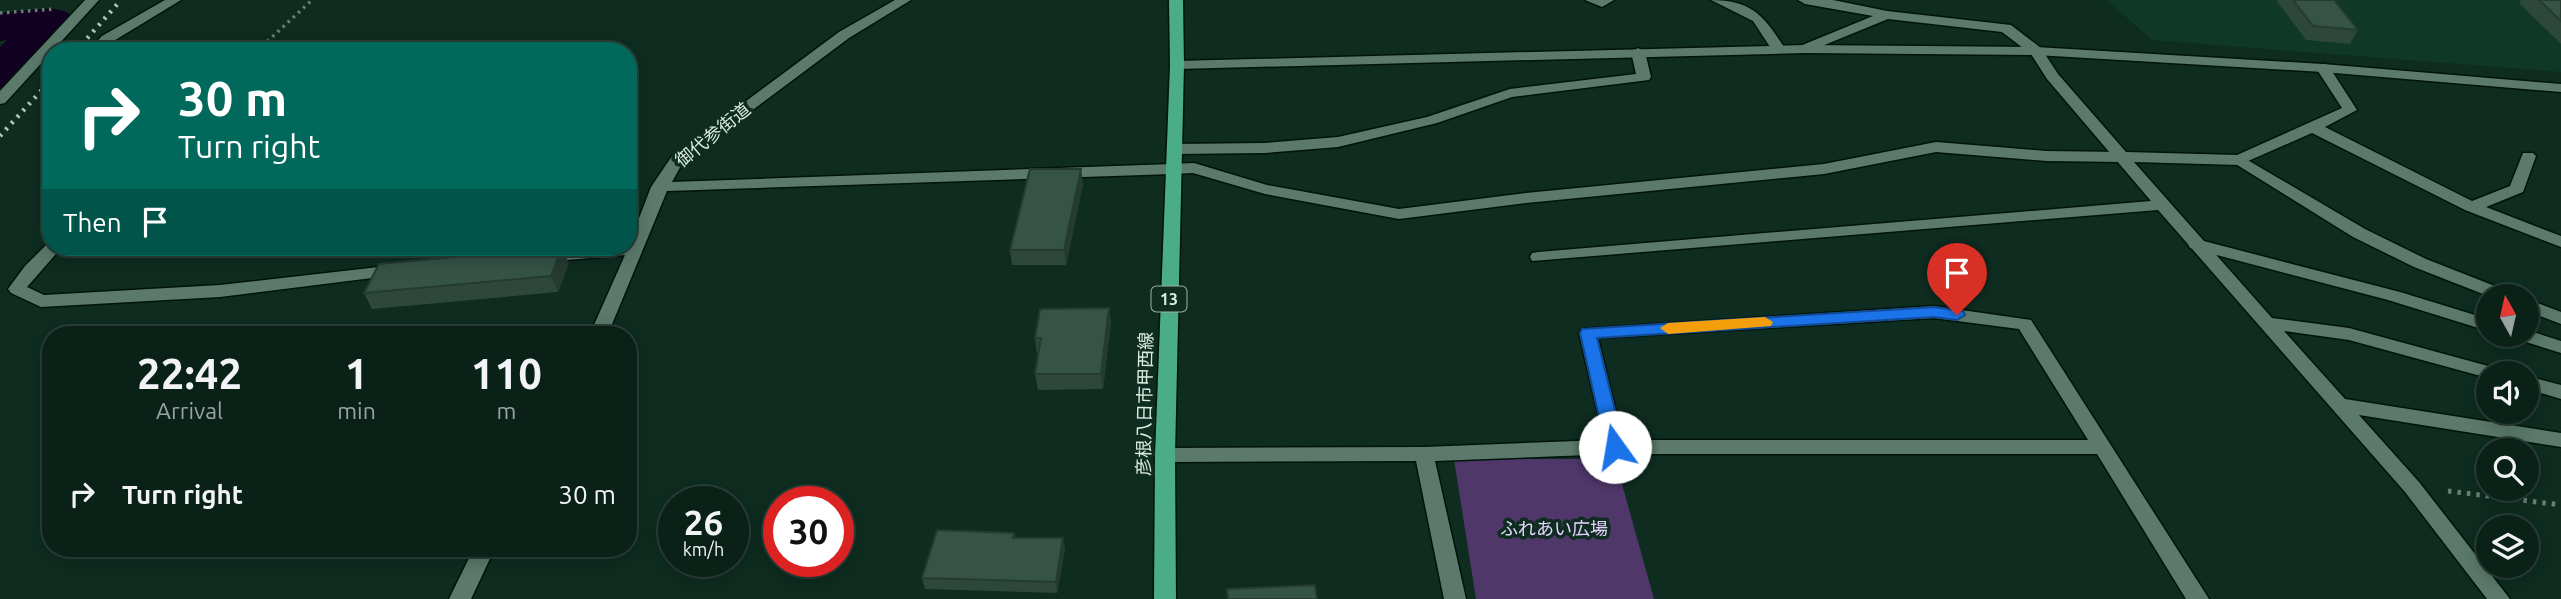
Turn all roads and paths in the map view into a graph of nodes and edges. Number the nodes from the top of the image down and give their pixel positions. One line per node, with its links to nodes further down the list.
1 (174, 0): 13 (street)
2 (312, 0): 14 (path)
3 (904, 0): 30 (street, 御代参街道)
4 (1176, 0): 20 (main road, 彦根八日市甲西線 / 13)
5 (1592, 0): 6 (street)
6 (1607, 0)
7 (1718, 0): 16 (street)
8 (1805, 0): 11 (street)
9 (89, 3): 10 (path); 12 (street)
10 (0, 13)
11 (1886, 15): 15 (street); 17 (street)
12 (53, 42)
13 (104, 42)
14 (267, 42)
15 (1805, 49): 16 (street); 17 (street)
16 (1779, 50): 18 (street)
17 (2036, 51): 21 (street); 27 (street)
18 (1638, 52): 20 (street); 25 (street)
19 (42, 54): 23 (street)
20 (1177, 65): 25 (main road, 彦根八日市甲西線 / 13)
21 (2323, 68): 22 (street); 24 (street)
22 (2561, 88)
23 (0, 100)
24 (2315, 128): 28 (street); 32 (street)
25 (1174, 149): 29 (main road, 彦根八日市甲西線 / 13)
26 (2528, 156): 32 (street)
27 (2123, 158): 28 (street); 29 (street); 31 (street)
28 (2239, 160): 42 (street)
29 (1172, 169): 30 (street); 58 (main road, 彦根八日市甲西線 / 13)
30 (659, 187): 35 (street, 御代参街道)
31 (2165, 205): 34 (street); 39 (street)
32 (2471, 207): 33 (street)
33 (2561, 242)
34 (2196, 244): 45 (street); 46 (street)
35 (637, 249)
36 (45, 256): 41 (street)
37 (552, 256): 40 (street)
38 (634, 256): 47 (street, 御代参街道)
39 (1538, 257)
40 (528, 258)
41 (420, 268)
42 (2476, 285)
43 (2539, 310): 44 (street)
44 (2561, 318)
45 (2476, 321)
46 (2266, 323): 50 (street); 53 (street)
47 (603, 326)
48 (2539, 340): 49 (street)
49 (2561, 347)
50 (2476, 369)
51 (2539, 386): 52 (street)
52 (2561, 392)
53 (2340, 405): 54 (street); 59 (street)
54 (2561, 440)
55 (1615, 447): 56 (street); 56 (street); 57 (street)
56 (2103, 447): 65 (street)
57 (1424, 454): 58 (street); 64 (street)
58 (1165, 455): 63 (main road, 彦根八日市甲西線 / 13)
59 (2412, 487): 60 (path); 66 (street)
60 (2561, 505)
61 (480, 557): 62 (street)
62 (460, 599)
63 (1165, 599)
64 (1455, 599)
65 (2198, 599)
66 (2499, 599)

